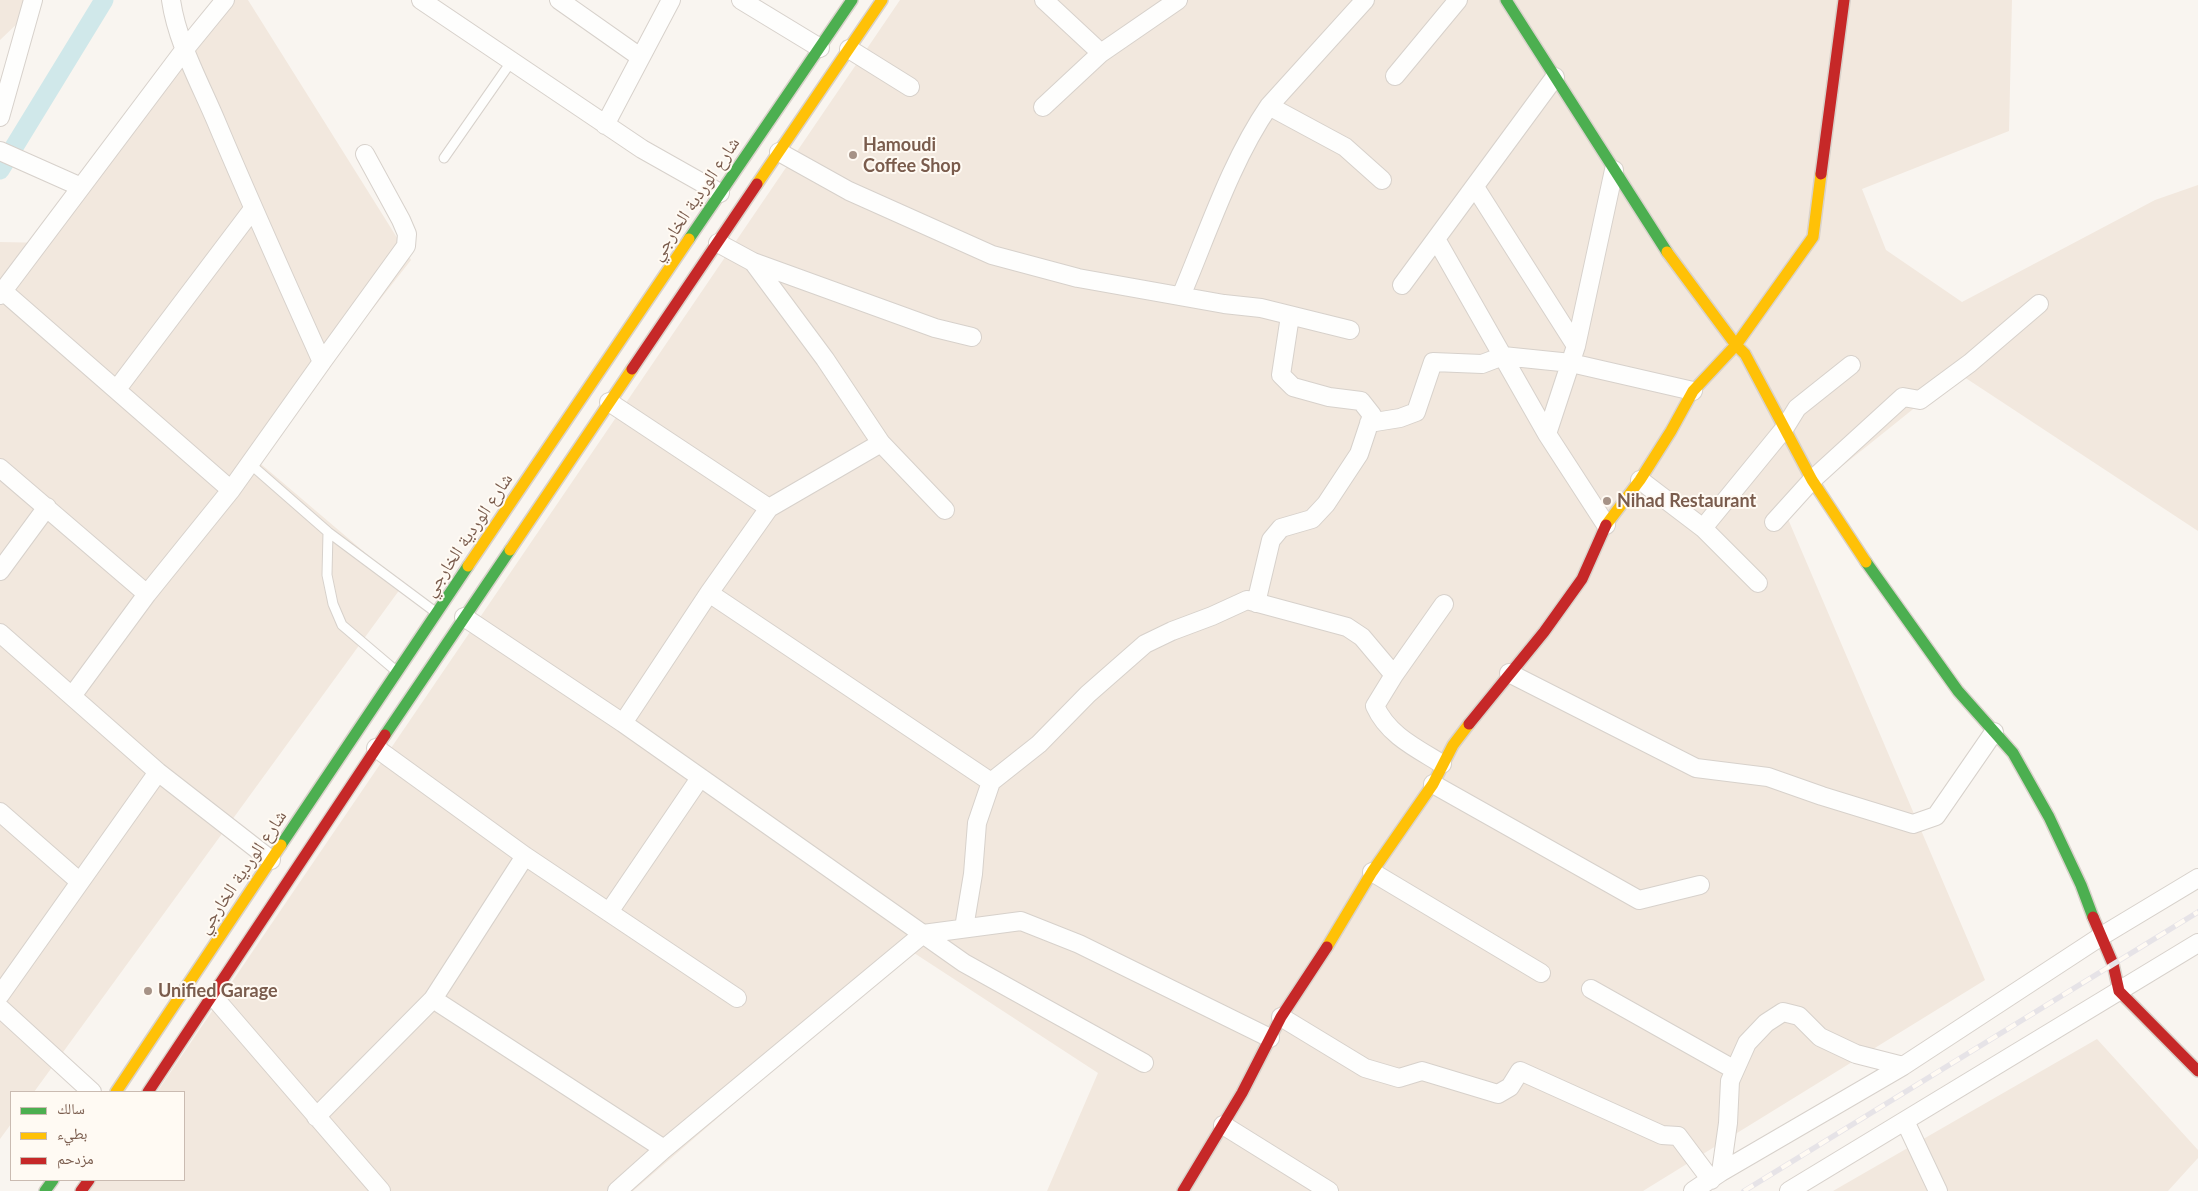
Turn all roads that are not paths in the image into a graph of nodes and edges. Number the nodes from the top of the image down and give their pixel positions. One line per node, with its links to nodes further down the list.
1 (33, 0): 27 (street)
2 (172, 0): 17 (street)
3 (224, 0): 17 (street)
4 (421, 0): 21 (street)
5 (559, 0): 20 (street)
6 (671, 0): 20 (street)
7 (742, 0): 16 (street)
8 (852, 0): 16 (main road, شارع الوردية الخارجي)
9 (882, 0): 18 (main road)
10 (1044, 0): 19 (street)
11 (1178, 0): 19 (street)
12 (1364, 0): 25 (street)
13 (1458, 0): 22 (street)
14 (1506, 0): 23 (main road)
15 (1844, 0): 50 (main road)
16 (820, 48): 37 (main road, شارع الوردية الخارجي)
17 (185, 49): 35 (street); 38 (street)
18 (849, 49): 24 (street); 30 (main road)
19 (1101, 53): 26 (street)
20 (640, 57): 28 (street)
21 (511, 62): 28 (street); 32 (lane)
22 (1395, 76)
23 (1555, 77): 33 (main road); 36 (street)
24 (910, 87)
25 (1269, 106): 34 (street); 44 (street)
26 (1043, 107)
27 (0, 117)
28 (605, 125): 37 (street)
29 (0, 151): 35 (street)
30 (779, 152): 40 (main road); 44 (street)
31 (365, 154): 52 (street)
32 (444, 158)
33 (1614, 170): 49 (street); 50 (main road)
34 (1382, 180)
35 (81, 187): 43 (street)
36 (1474, 187): 39 (street); 49 (street)
37 (720, 193): 64 (main road, شارع الوردية الخارجي)
38 (252, 209): 52 (street); 55 (street)
39 (1436, 239): 42 (street); 51 (street)
40 (718, 243): 41 (street); 57 (main road)
41 (753, 262): 48 (street); 61 (street)
42 (1402, 285)
43 (1, 294): 55 (street)
44 (1181, 296): 46 (street)
45 (2038, 304): 66 (street)
46 (1290, 316): 47 (street); 58 (street)
47 (1350, 330)
48 (972, 337)
49 (1576, 346): 53 (street)
50 (1736, 346): 56 (main road); 59 (main road)
51 (1503, 356): 53 (street); 58 (street); 60 (street)
52 (322, 362): 62 (street)
53 (1571, 362): 56 (street); 60 (street)
54 (1851, 365): 59 (street)
55 (117, 389): 68 (street)
56 (1693, 392): 65 (main road)
57 (610, 402): 67 (main road); 70 (street)
58 (1369, 423): 82 (street)
59 (1784, 429): 66 (main road); 74 (street)
60 (1547, 434): 73 (street)
61 (881, 443): 70 (street); 71 (street)
62 (248, 462): 68 (street); 75 (lane)
63 (0, 468): 69 (street)
64 (531, 472): 67 (main road); 76 (main road, شارع الوردية الخارجي)
65 (1640, 480): 73 (main road); 74 (street)
66 (1812, 480): 72 (street); 92 (main road)
67 (553, 487): 78 (main road)
68 (231, 490): 81 (street)
69 (47, 507): 77 (street); 81 (street)
70 (769, 508): 80 (street)
71 (945, 510)
72 (1774, 522)
73 (1606, 525): 88 (main road)
74 (1703, 528): 79 (street)
75 (328, 532): 84 (lane); 87 (lane)
76 (472, 560): 78 (main road); 84 (main road, شارع الوردية الخارجي)
77 (0, 571)
78 (492, 576): 85 (main road)
79 (1758, 583)
80 (708, 593): 91 (street); 97 (street)
81 (147, 594): 90 (street)
82 (1256, 603): 89 (street); 97 (street)
83 (1444, 604): 89 (street)
84 (437, 613): 87 (main road, شارع الوردية الخارجي)
85 (464, 617): 91 (street); 93 (main road)
86 (0, 633): 90 (street)
87 (397, 671): 101 (main road, شارع الوردية الخارجي)
88 (1509, 673): 92 (street); 94 (main road)
89 (1394, 675): 94 (street)
90 (72, 696): 95 (street)
91 (623, 722): 96 (street)
92 (1994, 732): 109 (main road)
93 (376, 748): 100 (street); 115 (main road)
94 (1442, 764): 98 (main road)
95 (158, 772): 101 (street); 104 (street)
96 (700, 778): 106 (street); 108 (street)
97 (991, 782): 107 (street)
98 (1433, 784): 102 (main road); 105 (street)
99 (0, 812): 104 (street)
100 (525, 856): 106 (street); 117 (street)
101 (271, 860): 126 (main road, شارع الوردية الخارجي)
102 (1372, 872): 111 (street); 119 (main road)
103 (2198, 878): 109 (street)
104 (80, 882): 114 (street)
105 (1700, 885)
106 (609, 912): 116 (street)
107 (964, 928): 108 (street); 120 (street)
108 (923, 934): 121 (street); 131 (street)
109 (2100, 937): 113 (main road); 122 (street)
110 (2198, 943): 113 (street)
111 (1541, 973)
112 (1591, 989): 123 (street)
113 (2119, 991): 124 (main road); 129 (street)
114 (0, 995)
115 (212, 995): 127 (main road); 128 (street)
116 (737, 998)
117 (433, 999): 128 (street); 131 (street)
118 (0, 1008): 125 (street)
119 (1281, 1016): 120 (main road); 132 (street)
120 (1270, 1038): 130 (main road)
121 (1144, 1064)
122 (1902, 1066): 123 (street); 132 (street)
123 (1735, 1070): 132 (street)
124 (2198, 1070)
125 (91, 1091)
126 (117, 1091)
127 (149, 1091)
128 (316, 1117): 133 (street)
129 (1905, 1120): 138 (street); 139 (street)
130 (1224, 1125): 135 (main road); 136 (street)
131 (664, 1148): 134 (street)
132 (1716, 1176): 137 (street)
133 (381, 1191)
134 (617, 1191)
135 (1183, 1191)
136 (1329, 1191)
137 (1693, 1191)
138 (1790, 1191)
139 (1938, 1191)

